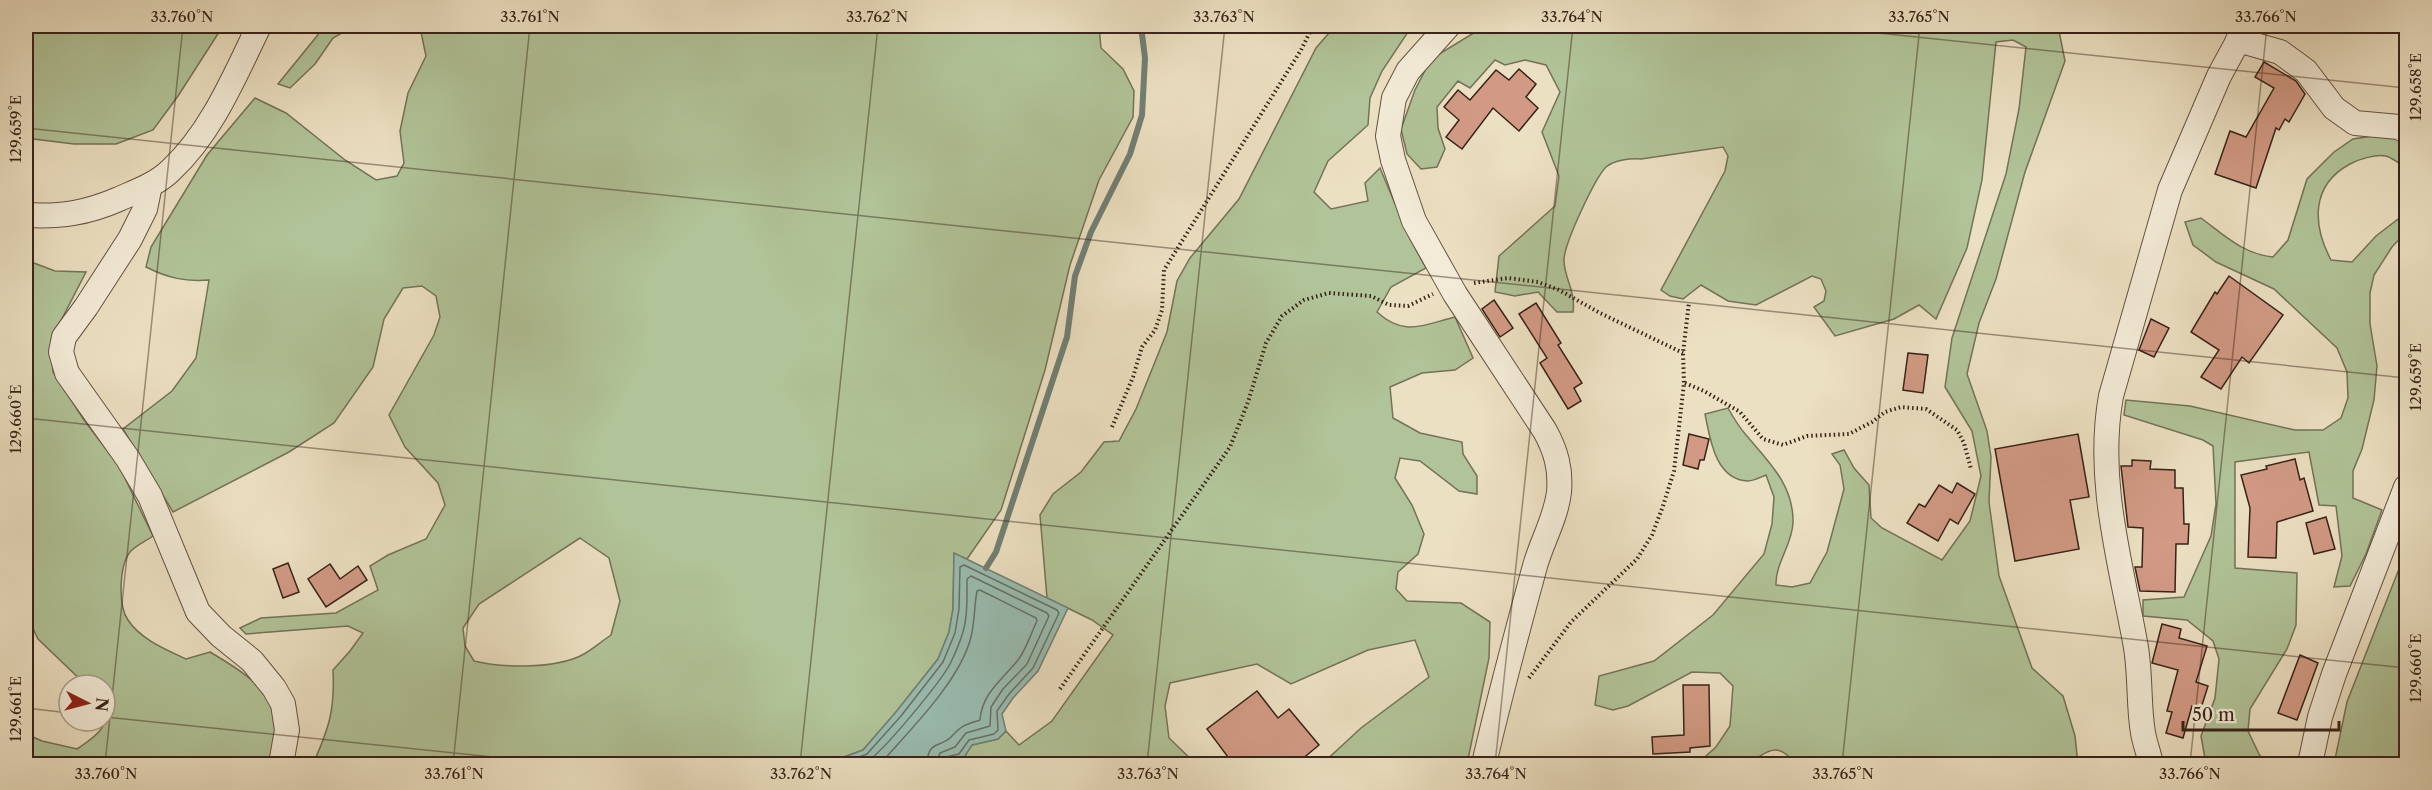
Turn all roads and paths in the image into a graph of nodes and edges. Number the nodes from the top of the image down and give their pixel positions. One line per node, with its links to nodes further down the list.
1 (259, 26): 6 (street)
2 (1313, 26): 12 (path)
3 (1448, 26): 8 (street)
4 (2242, 33): 5 (street); 19 (street)
5 (2406, 131)
6 (150, 185): 7 (street); 17 (street)
7 (26, 214)
8 (1453, 290): 10 (path); 16 (path); 18 (street)
9 (1689, 302): 10 (path)
10 (1683, 353): 11 (path)
11 (1684, 383): 13 (path); 15 (path)
12 (1112, 427)
13 (1971, 469)
14 (2406, 487): 20 (street)
15 (1525, 684)
16 (1059, 689)
17 (281, 765)
18 (1484, 765)
19 (2151, 765)
20 (2310, 765)

